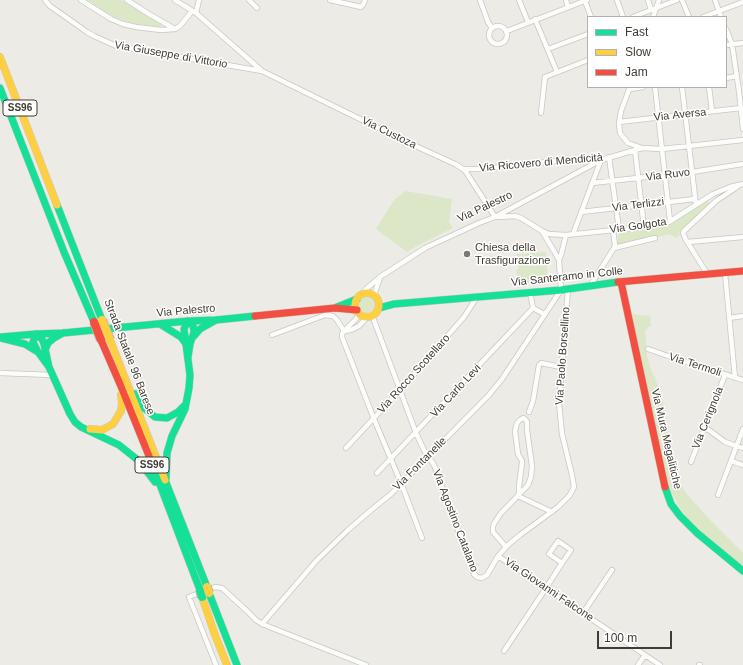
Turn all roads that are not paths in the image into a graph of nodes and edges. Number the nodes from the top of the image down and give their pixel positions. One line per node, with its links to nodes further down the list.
1 (45, 0): 45 (street, Via Giuseppe di Vittorio)
2 (81, 0): 35 (street)
3 (127, 0): 35 (street)
4 (175, 0): 24 (street)
5 (200, 0): 24 (street)
6 (249, 0): 21 (street)
7 (330, 0): 8 (street)
8 (365, 0)
9 (480, 0): 34 (street)
10 (519, 0): 33 (street)
11 (566, 0): 20 (street)
12 (586, 0): 20 (street); 25 (street)
13 (616, 0): 26 (street)
14 (648, 0): 22 (street)
15 (658, 0): 22 (street)
16 (677, 0): 22 (street)
17 (682, 0): 29 (street)
18 (715, 0): 23 (street)
19 (743, 2): 23 (street)
20 (568, 7): 32 (street)
21 (257, 8)
22 (654, 9): 27 (street); 28 (street)
23 (719, 11): 30 (street); 31 (street)
24 (194, 12): 35 (street); 45 (street)
25 (591, 16)
26 (623, 16)
27 (636, 16)
28 (653, 16)
29 (689, 16)
30 (706, 16)
31 (721, 16)
32 (535, 20): 33 (street); 42 (street)
33 (528, 22): 36 (street)
34 (492, 28): 36 (street); 36 (street)
35 (175, 29)
36 (507, 31)
37 (727, 32): 40 (street)
38 (587, 34): 42 (street)
39 (743, 43): 40 (street)
40 (732, 44): 41 (street); 47 (street)
41 (727, 45)
42 (548, 49): 46 (street)
43 (0, 57): 117 (main road, Strada Statale 96 Barese / SS96)
44 (587, 60): 46 (street)
45 (262, 71): 70 (street, Via Custoza)
46 (557, 72): 57 (street)
47 (737, 76): 48 (street); 54 (street)
48 (727, 78)
49 (0, 88): 117 (main road, Strada Statale 96 Barese / SS96)
50 (631, 88): 61 (street)
51 (655, 88): 60 (street)
52 (682, 88): 58 (street)
53 (709, 88): 56 (street)
54 (741, 90): 55 (street)
55 (741, 108): 56 (street, Via Aversa); 59 (street)
56 (712, 111): 58 (street, Via Aversa)
57 (541, 113)
58 (685, 114): 60 (street, Via Aversa); 64 (street)
59 (742, 114): 62 (street)
60 (658, 117): 61 (street, Via Aversa); 66 (street)
61 (619, 122): 65 (street)
62 (743, 129)
63 (743, 140): 64 (street, Via Ricovero di Mendicità)
64 (689, 146): 66 (street, Via Ricovero di Mendicità); 71 (street)
65 (638, 148): 66 (street, Via Ricovero di Mendicità); 67 (street, Via Ricovero di Mendicità); 73 (street)
66 (662, 149): 72 (street)
67 (609, 157): 68 (street, Via Ricovero di Mendicità); 74 (street)
68 (601, 160): 70 (street, Via Ricovero di Mendicità); 75 (street); 83 (street, Via Palestro)
69 (743, 164): 71 (street, Via Ruvo)
70 (463, 168): 83 (street, Via Custoza)
71 (692, 172): 72 (street, Via Ruvo); 77 (street)
72 (665, 175): 73 (street, Via Ruvo); 78 (street)
73 (639, 178): 74 (street, Via Ruvo); 79 (street)
74 (612, 181): 75 (street, Via Ruvo); 81 (street)
75 (592, 183): 82 (street)
76 (742, 184): 80 (street, Via Golgota); 93 (street, Via Golgota)
77 (695, 199): 78 (street, Via Terlizzi); 80 (street)
78 (668, 202): 79 (street, Via Terlizzi); 84 (street)
79 (642, 205): 81 (street, Via Terlizzi); 85 (street)
80 (696, 205): 84 (street, Via Golgota)
81 (616, 208): 82 (street, Via Terlizzi); 86 (street)
82 (581, 212): 89 (street)
83 (495, 217): 88 (street); 99 (street, Via Palestro)
84 (670, 221): 85 (street, Via Golgota)
85 (644, 226): 86 (street, Via Golgota)
86 (619, 229): 87 (street, Via Golgota)
87 (613, 230): 89 (street, Via Golgota); 94 (street)
88 (542, 231): 90 (street, Via Golgota); 95 (street)
89 (573, 234): 90 (street, Via Golgota)
90 (566, 235): 95 (street)
91 (743, 237): 93 (street)
92 (655, 238): 94 (street)
93 (688, 242): 98 (street)
94 (614, 248): 101 (street)
95 (559, 260): 102 (street, Via Paolo Borsellino)
96 (743, 271): 97 (main road, Via Santeramo in Colle)
97 (725, 273): 98 (main road, Via Santeramo in Colle); 115 (street)
98 (708, 275): 100 (main road, Via Santeramo in Colle)
99 (380, 277): 104 (street, Via Palestro); 106 (street)
100 (621, 282): 101 (main road, Via Santeramo in Colle); 167 (main road, Via Mura Megalitiche)
101 (590, 286): 102 (main road, Via Santeramo in Colle)
102 (564, 289): 103 (main road, Via Santeramo in Colle); 112 (street, Via Fontanelle); 130 (street, Via Paolo Borsellino)
103 (530, 292): 105 (main road, Via Santeramo in Colle); 110 (street)
104 (359, 297): 106 (main road); 108 (main road, Via Palestro); 111 (main road)
105 (477, 297): 107 (main road, Via Santeramo in Colle); 137 (street, Via Rocco Scotellaro)
106 (377, 298): 107 (main road); 109 (main road)
107 (394, 304): 109 (main road)
108 (335, 308): 111 (main road, Via Palestro); 116 (main road, Via Palestro)
109 (379, 308): 113 (main road)
110 (533, 308): 112 (street); 146 (street, Via Carlo Levi)
111 (358, 312): 113 (main road); 120 (street)
112 (544, 314): 150 (street, Via Fontanelle)
113 (370, 316): 120 (street); 137 (street)
114 (743, 316): 115 (street)
115 (729, 318): 134 (street)
116 (216, 320): 118 (main road, Via Palestro); 125 (main road)
117 (98, 321): 136 (main road, Strada Statale 96 Barese / SS96, bridge); 136 (main road, Strada Statale 96 Barese / SS96, bridge)
118 (188, 321): 119 (main road, Via Palestro); 125 (main road); 126 (main road)
119 (160, 324): 121 (main road, Via Palestro); 126 (main road)
120 (344, 331): 123 (street); 141 (street)
121 (63, 333): 122 (main road, Via Palestro); 128 (main road)
122 (36, 334): 124 (main road, Via Palestro); 128 (main road)
123 (272, 335)
124 (0, 338): 128 (main road)
125 (192, 338): 129 (main road)
126 (186, 345): 129 (main road)
127 (648, 349): 133 (street, Via Termoli)
128 (42, 351): 131 (main road)
129 (188, 358): 138 (main road)
130 (561, 367): 139 (street); 161 (street, Via Paolo Borsellino)
131 (50, 371): 132 (street); 143 (main road)
132 (0, 373)
133 (725, 375): 134 (street, Via Termoli); 144 (street, Via Cerignola)
134 (735, 378): 135 (street, Via Termoli)
135 (743, 380)
136 (123, 384): 138 (main road); 143 (main road); 156 (main road, Strada Statale 96 Barese / SS96); 158 (main road, Strada Statale 96 Barese / SS96)
137 (400, 390): 141 (street, Via Rocco Scotellaro); 146 (street)
138 (188, 402): 156 (main road)
139 (529, 412): 140 (street); 142 (street)
140 (523, 418): 142 (street); 159 (street)
141 (374, 419): 148 (street, Via Rocco Scotellaro); 151 (street)
142 (527, 422): 159 (street)
143 (81, 427): 158 (main road)
144 (705, 427): 147 (street); 153 (street, Via Cerignola)
145 (743, 431): 147 (street)
146 (416, 433): 150 (street); 151 (street, Via Carlo Levi)
147 (737, 446): 149 (street); 152 (street)
148 (346, 448)
149 (743, 448)
150 (428, 457): 157 (street, Via Fontanelle); 164 (street, Via Agostino Catalano)
151 (391, 458): 155 (street, Via Carlo Levi); 157 (street)
152 (731, 461): 154 (street); 160 (street)
153 (690, 462)
154 (743, 465)
155 (377, 473)
156 (165, 482): 169 (main road, Strada Statale 96 Barese / SS96)
157 (401, 483): 162 (street); 171 (street, Via Fontanelle)
158 (164, 495): 169 (main road, Strada Statale 96 Barese / SS96)
159 (518, 495): 161 (street); 163 (street)
160 (718, 495)
161 (552, 512): 163 (street, Via Paolo Borsellino)
162 (422, 538)
163 (506, 547): 164 (street, Via Paolo Borsellino)
164 (498, 556): 168 (street, Via Giovanni Falcone)
165 (562, 563): 165 (street); 168 (street)
166 (612, 570): 170 (street)
167 (743, 572)
168 (546, 588): 170 (street, Via Giovanni Falcone); 172 (street)
169 (205, 592): 175 (main road, Strada Statale 96 Barese / SS96); 176 (main road, Strada Statale 96 Barese / SS96)
170 (582, 613): 173 (street, Via Giovanni Falcone)
171 (262, 624): 174 (street); 177 (street)
172 (504, 651)
173 (645, 655): 178 (street); 179 (street, Via Giovanni Falcone)
174 (216, 665)
175 (227, 665)
176 (237, 665)
177 (366, 665)
178 (638, 665)
179 (660, 665)

